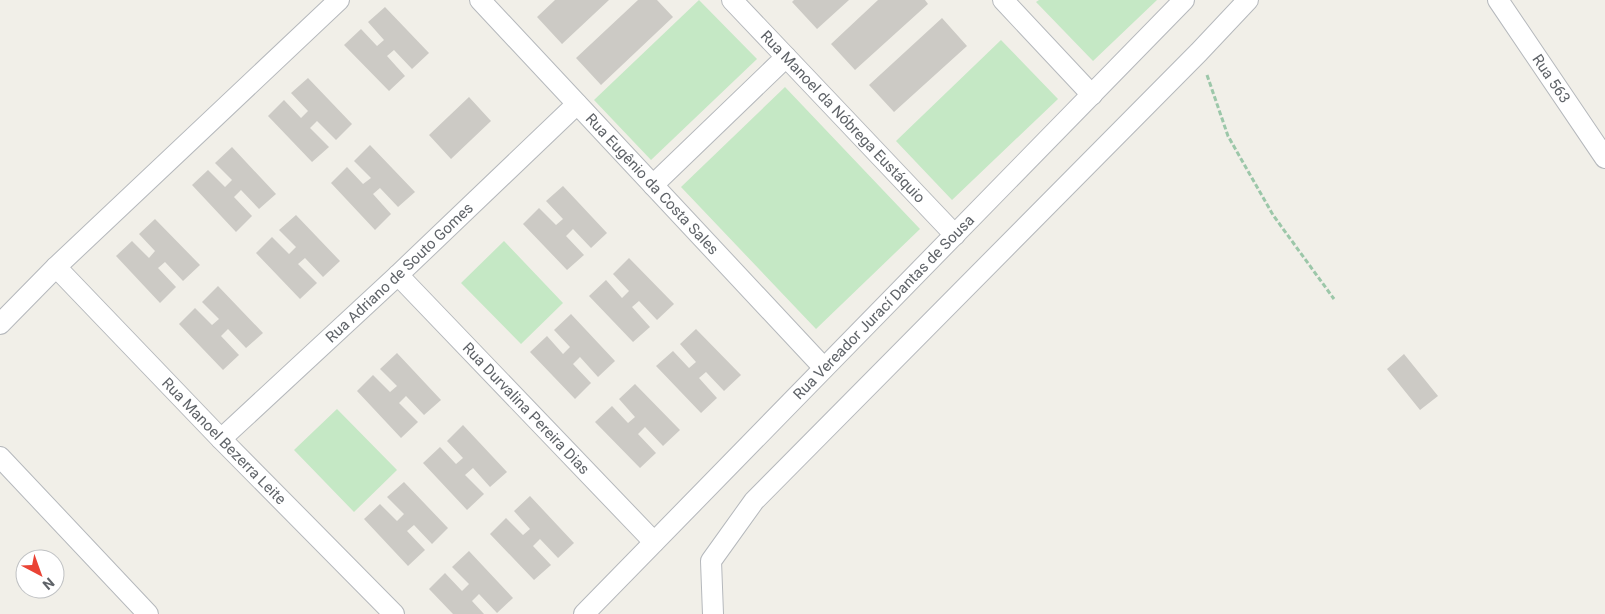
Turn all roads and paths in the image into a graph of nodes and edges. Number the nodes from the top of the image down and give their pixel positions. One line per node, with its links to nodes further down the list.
1 (339, 0): 15 (street)
2 (480, 0): 11 (street, Rua Eugênio da Costa Sales)
3 (732, 0): 9 (street, Rua Manoel da Nóbrega Eustáquio)
4 (1003, 0): 10 (street)
5 (1184, 0): 10 (street, Rua Vereador Jurací Dantas de Sousa)
6 (1248, 0): 8 (street)
7 (1498, 0): 12 (street, Rua 563)
8 (1199, 52): 17 (path); 26 (street)
9 (786, 57): 13 (street); 14 (street, Rua Manoel da Nóbrega Eustáquio)
10 (1092, 95): 14 (street, Rua Vereador Jurací Dantas de Sousa)
11 (577, 104): 13 (street, Rua Eugênio da Costa Sales); 16 (street, Rua Adriano de Souto Gomes)
12 (1605, 158)
13 (653, 185): 19 (street, Rua Eugênio da Costa Sales)
14 (955, 235): 19 (street, Rua Vereador Jurací Dantas de Sousa)
15 (56, 267): 18 (street); 20 (street, Rua Manoel Bezerra Leite)
16 (398, 275): 20 (street, Rua Adriano de Souto Gomes); 22 (street, Rua Durvalina Pereira Dias)
17 (1334, 299)
18 (0, 324)
19 (824, 368): 22 (street, Rua Vereador Jurací Dantas de Sousa)
20 (221, 439): 24 (street, Rua Manoel Bezerra Leite)
21 (0, 458): 23 (street)
22 (654, 542): 25 (street, Rua Vereador Jurací Dantas de Sousa)
23 (148, 614)
24 (394, 614)
25 (584, 614)
26 (713, 614)

